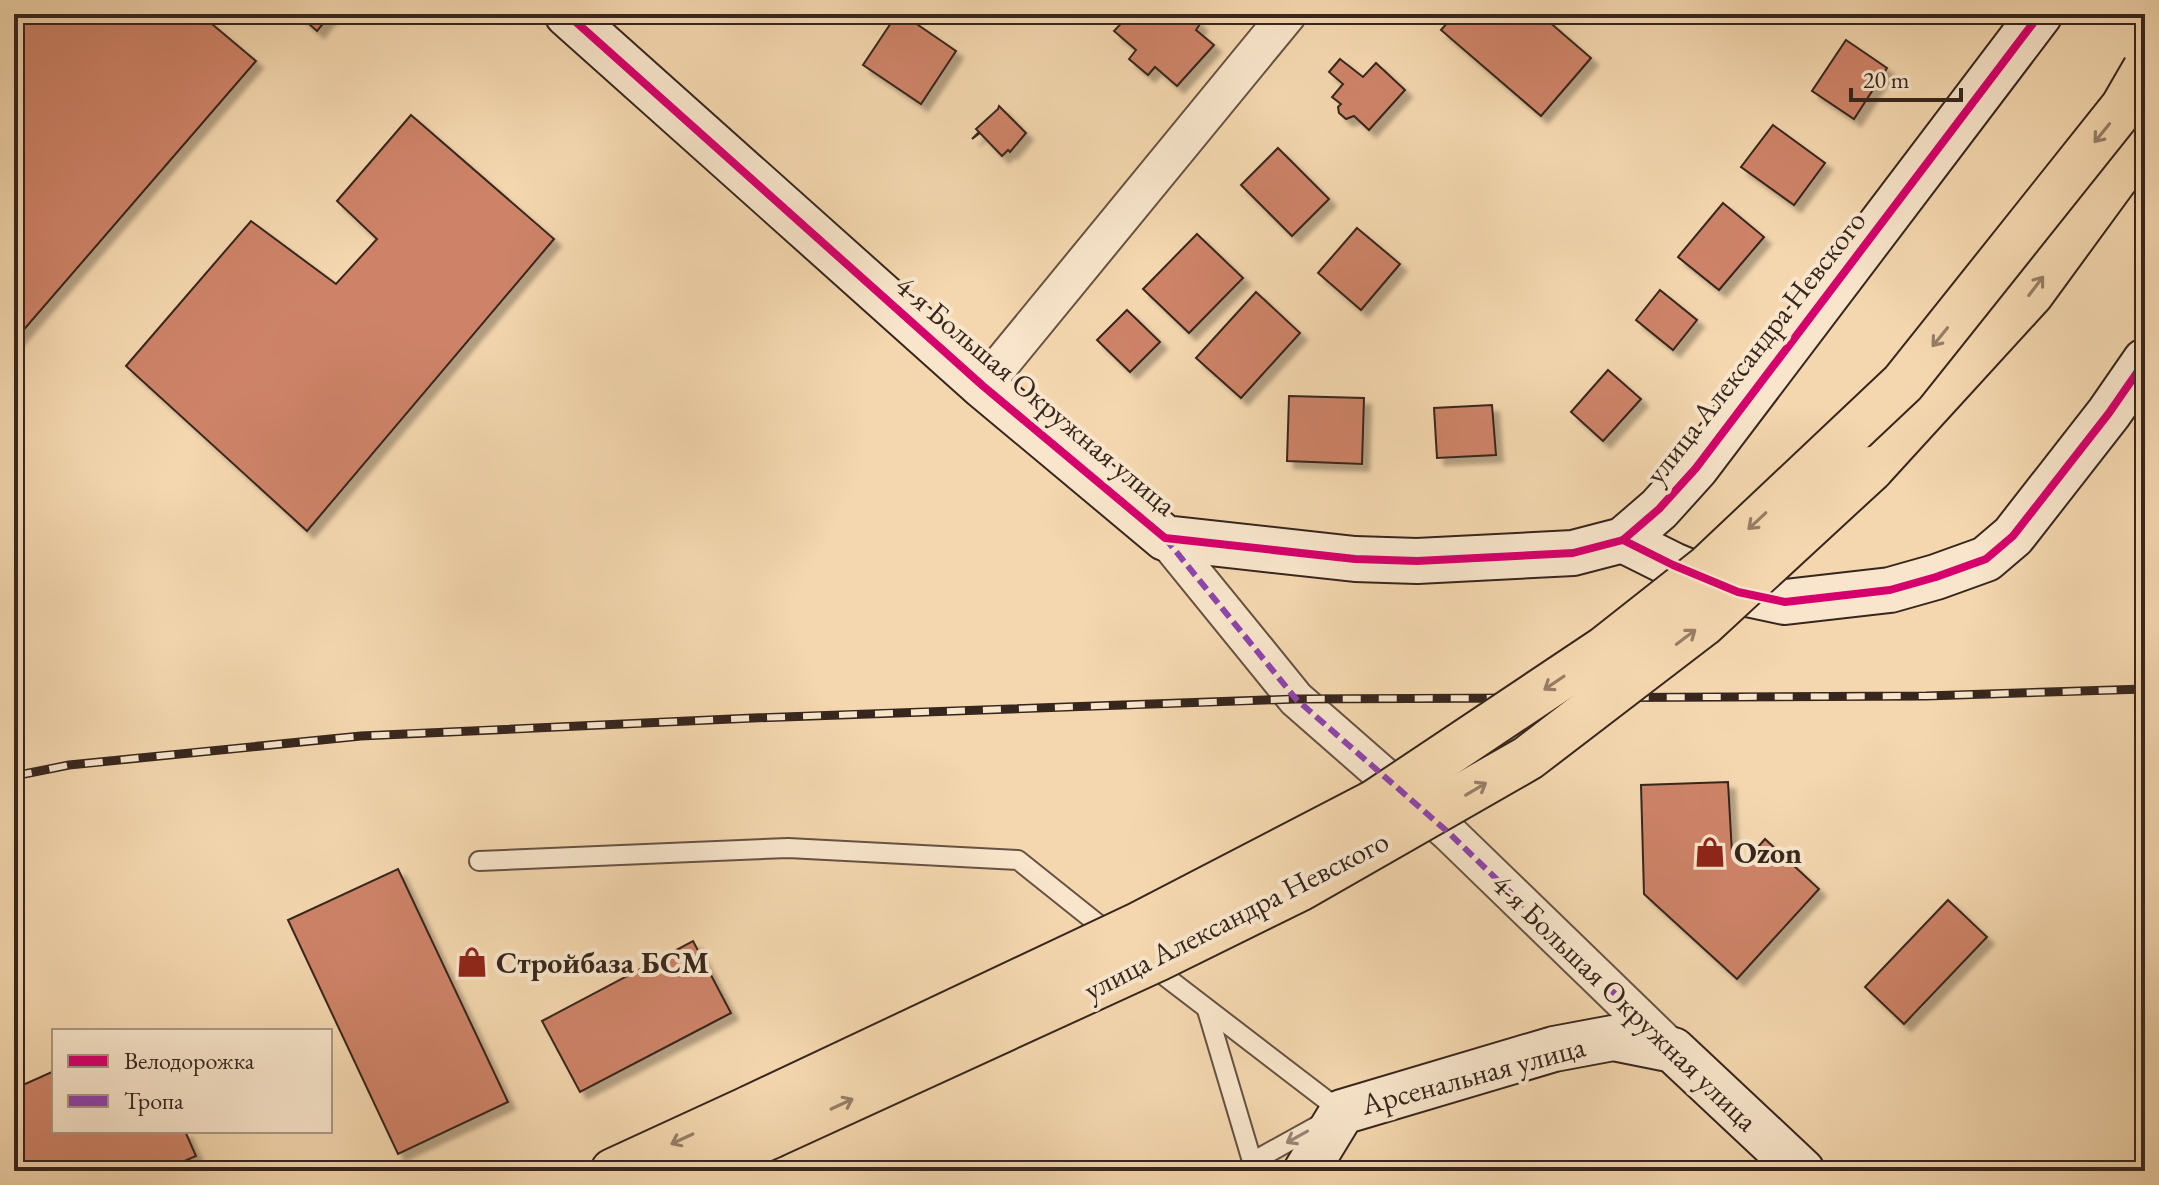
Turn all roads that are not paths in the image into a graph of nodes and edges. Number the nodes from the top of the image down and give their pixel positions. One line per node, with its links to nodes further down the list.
1 (567, 14): 7 (street, 4-я Большая Окружная улица)
2 (1288, 14): 7 (street)
3 (2040, 14): 8 (street, улица Александра Невского)
4 (2145, 69): 16 (main road, one-way to 16, bridge)
5 (2145, 138): 16 (main road, улица Александра Невского, one-way to 5, bridge)
6 (2145, 361): 11 (street, улица Александра Невского)
7 (983, 386): 9 (street, 4-я Большая Окружная улица)
8 (1659, 509): 10 (street, улица Александра Невского); 11 (street, улица Александра Невского)
9 (1165, 538): 10 (street, 4-я Большая Окружная улица); 14 (street, 4-я Большая Окружная улица)
10 (1623, 540): 11 (street, улица Александра Невского)
11 (1845, 596)
12 (479, 861): 13 (lane)
13 (1207, 1010): 15 (lane); 17 (lane)
14 (1673, 1050): 15 (street, Арсенальная улица); 21 (street, 4-я Большая Окружная улица)
15 (1342, 1112): 17 (lane, one-way to 17); 20 (street, Арсенальная улица)
16 (761, 1122): 18 (main road, one-way to 18); 19 (main road, улица Александра Невского)
17 (1253, 1167)
18 (613, 1171)
19 (694, 1171)
20 (1306, 1171)
21 (1802, 1171)

